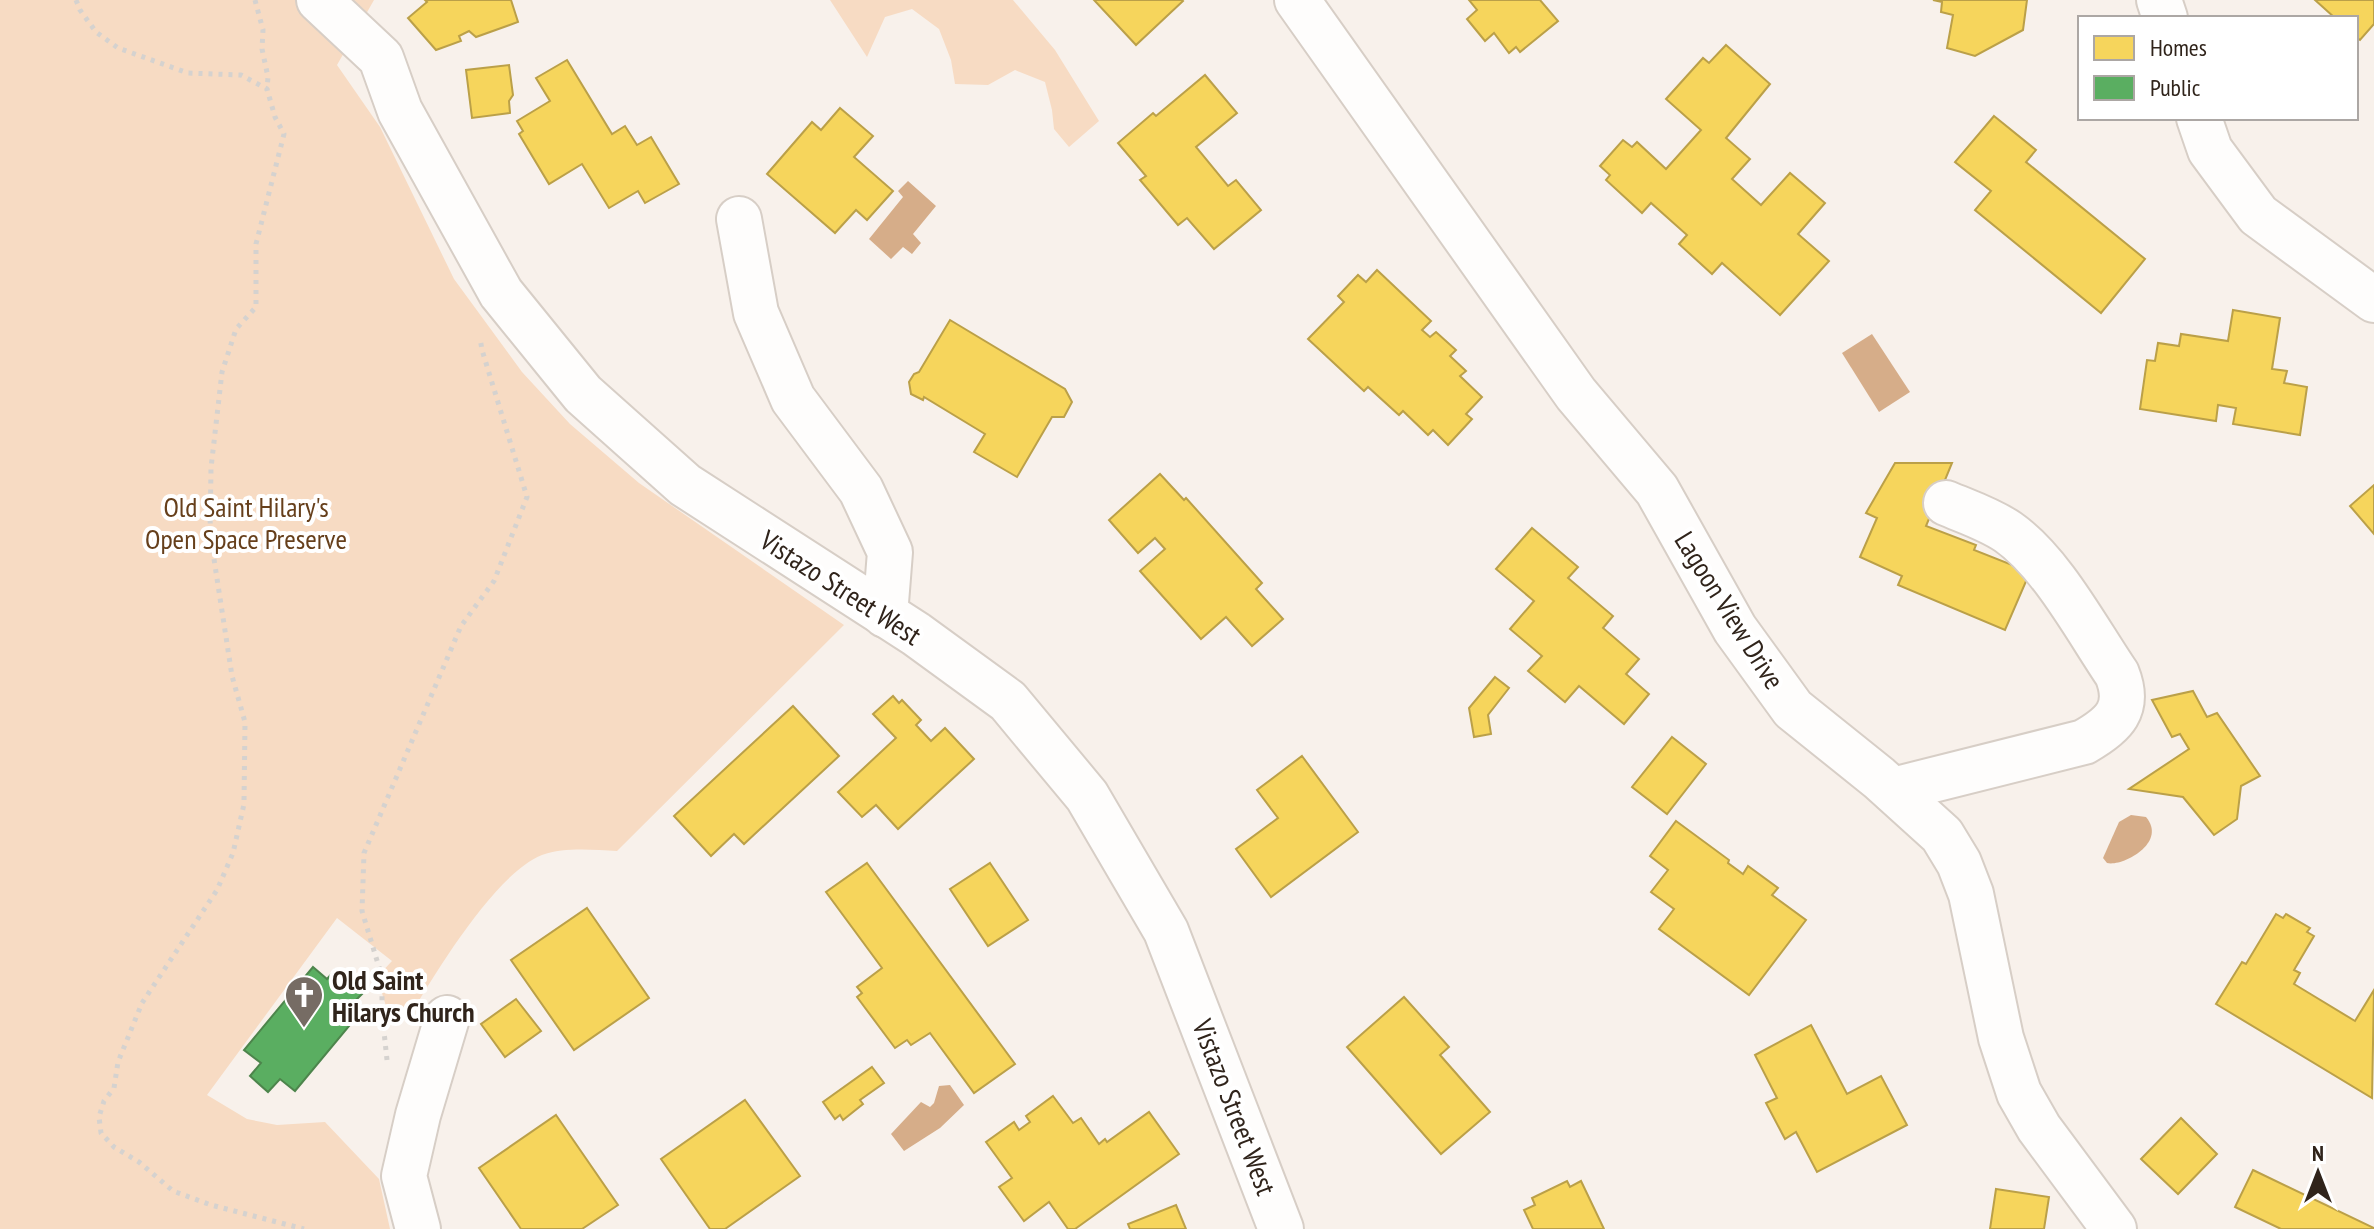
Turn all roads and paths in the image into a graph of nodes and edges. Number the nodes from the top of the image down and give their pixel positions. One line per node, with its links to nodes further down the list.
1 (76, 0): 5 (path)
2 (255, 0): 5 (path)
3 (319, 0): 11 (street, Vistazo Street West)
4 (1297, 0): 12 (street, Lagoon View Drive)
5 (267, 89): 15 (path)
6 (2200, 120): 8 (street)
7 (739, 219): 11 (street)
8 (2374, 300)
9 (480, 336): 14 (path)
10 (1946, 503): 12 (street)
11 (885, 615): 17 (street, Vistazo Street West)
12 (1893, 790): 18 (street, Lagoon View Drive)
13 (447, 1018): 16 (street)
14 (388, 1071)
15 (304, 1229)
16 (418, 1229)
17 (1281, 1229)
18 (2114, 1229)

